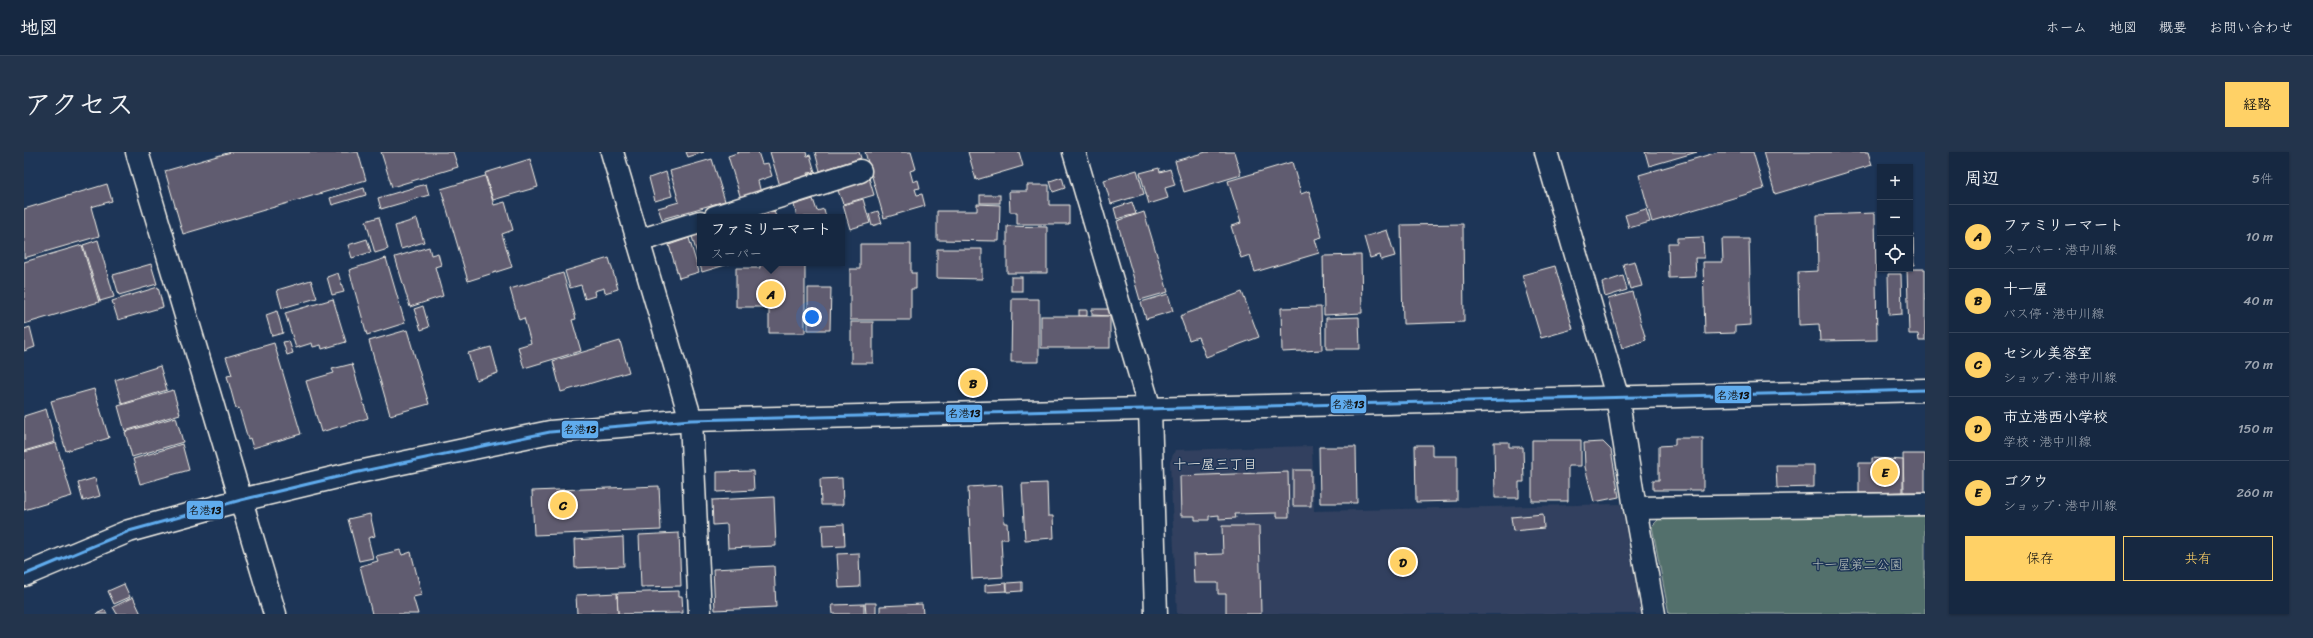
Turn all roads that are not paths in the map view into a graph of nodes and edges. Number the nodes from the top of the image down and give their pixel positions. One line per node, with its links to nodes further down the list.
1 (137, 152): 13 (street)
2 (612, 152): 8 (street)
3 (1074, 152): 11 (street)
4 (1546, 152): 10 (street)
5 (860, 171): 6 (street)
6 (724, 214)
7 (697, 223): 8 (street)
8 (638, 241): 12 (street)
9 (1925, 390): 10 (street)
10 (1618, 396): 11 (street); 15 (street)
11 (1150, 409): 12 (street); 19 (street)
12 (691, 420): 13 (street); 18 (street)
13 (241, 500): 16 (street); 17 (street)
14 (1925, 504): 15 (street)
15 (1634, 508): 20 (street)
16 (24, 575)
17 (275, 614)
18 (700, 614)
19 (1156, 614)
20 (1654, 614)

